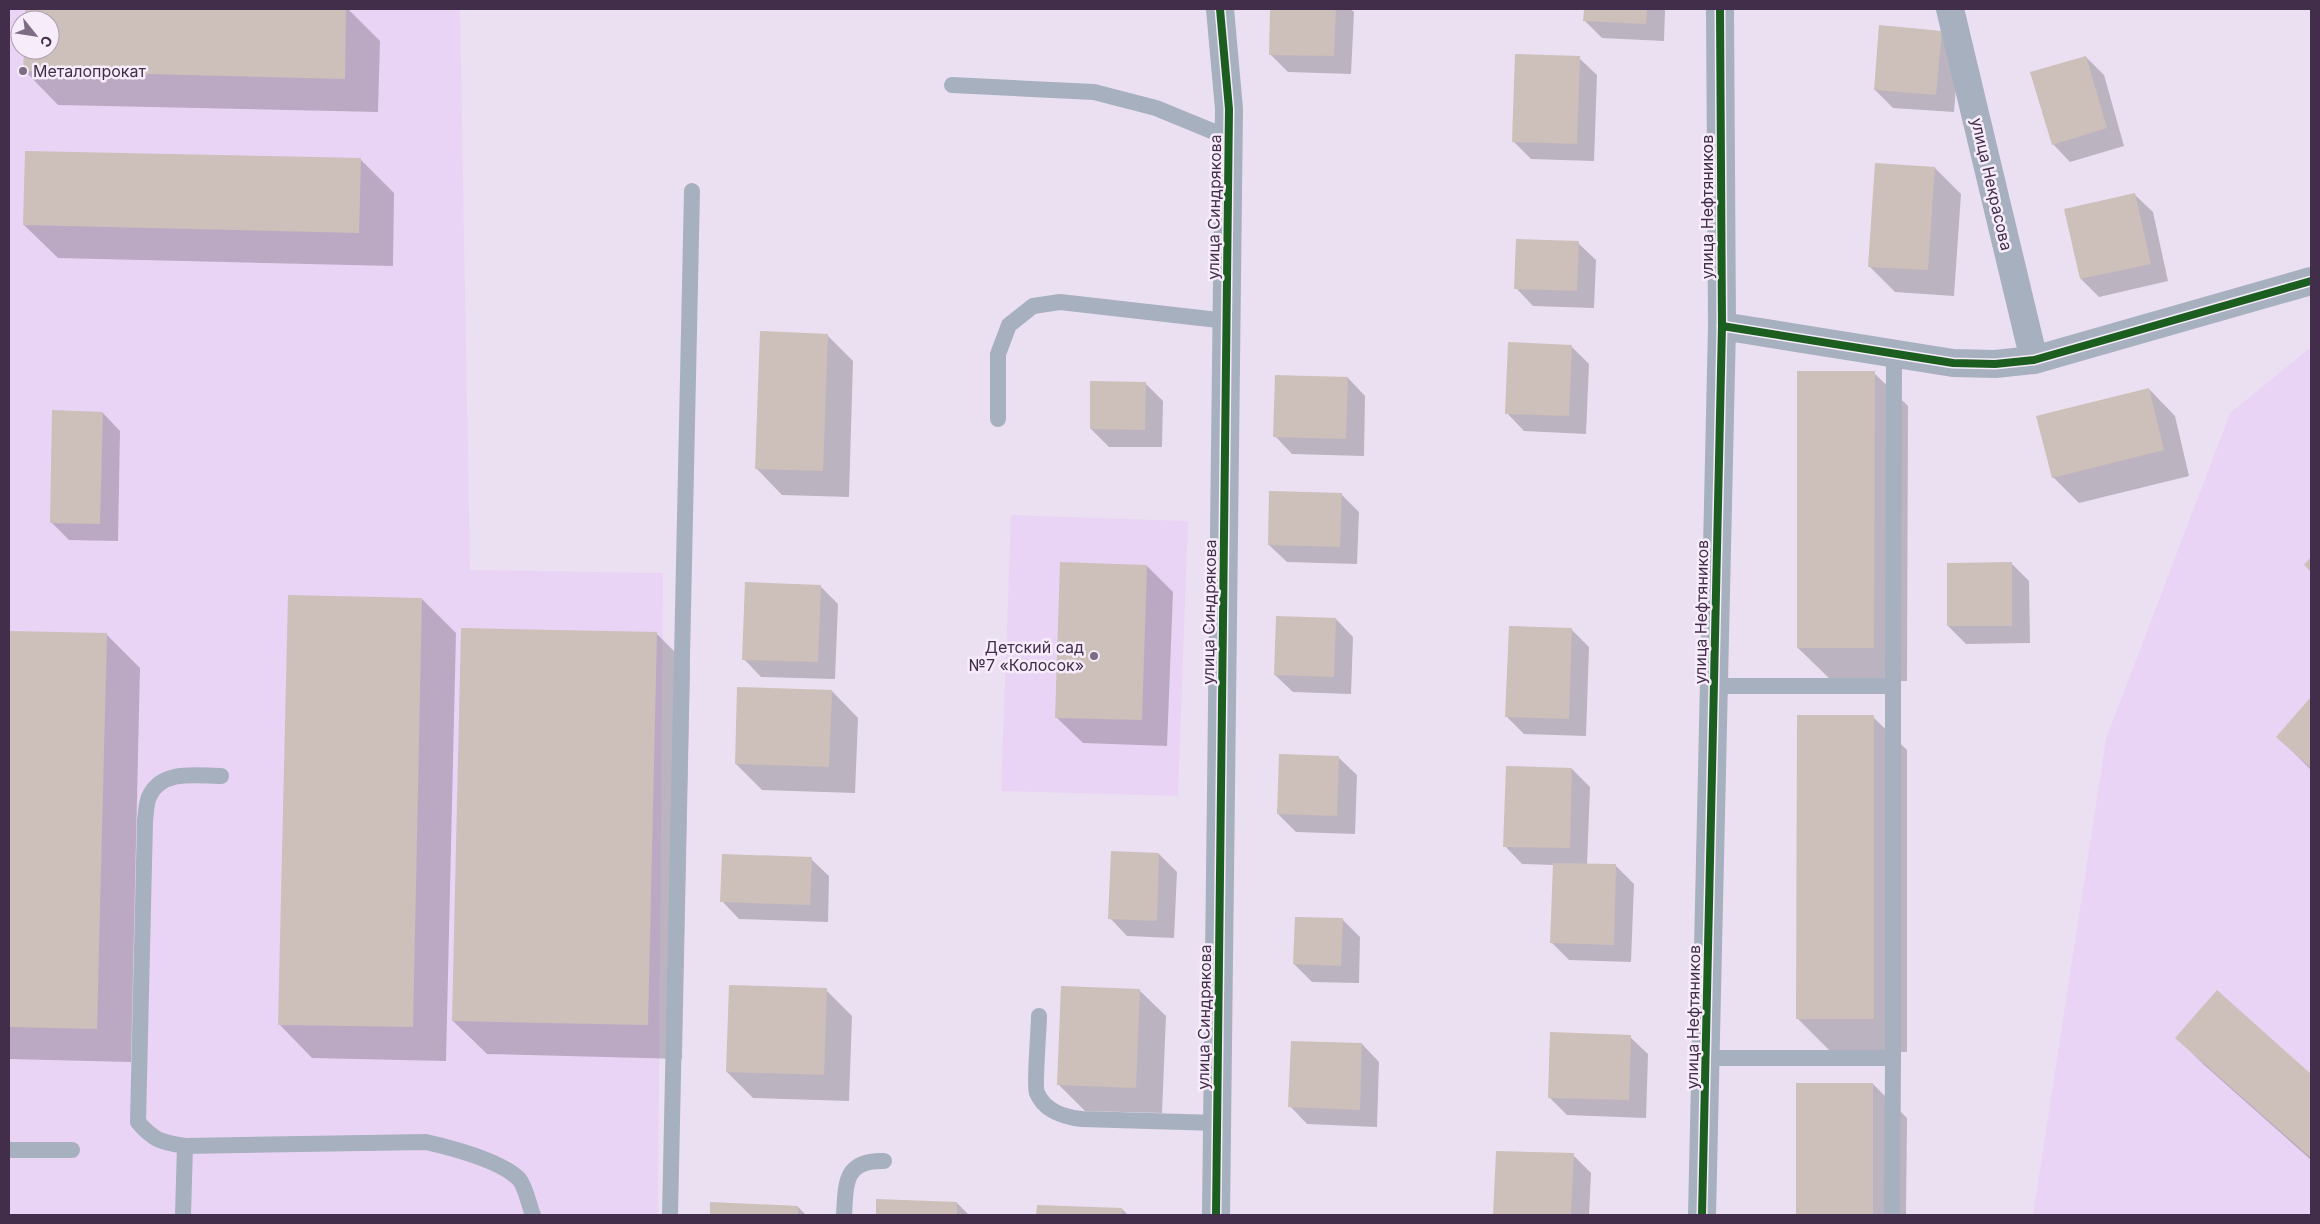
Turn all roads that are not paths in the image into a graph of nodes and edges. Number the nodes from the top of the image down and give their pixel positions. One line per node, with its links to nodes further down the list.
1 (1220, 9): 5 (street, улица Синдрякова)
2 (1720, 9): 9 (street, улица Нефтяников)
3 (1950, 9): 11 (street, улица Некрасова)
4 (952, 85): 5 (lane)
5 (1229, 138): 8 (street, улица Синдрякова)
6 (692, 191): 26 (lane)
7 (2311, 281): 11 (street)
8 (1226, 321): 12 (lane); 19 (street, улица Синдрякова)
9 (1722, 326): 10 (street); 13 (street, улица Нефтяников)
10 (1894, 355): 11 (street); 14 (lane)
11 (2034, 360)
12 (998, 419)
13 (1713, 686): 14 (lane); 17 (street, улица Нефтяников)
14 (1893, 686): 18 (lane)
15 (221, 776): 20 (lane)
16 (1039, 1016): 19 (lane)
17 (1706, 1058): 18 (lane); 29 (street, улица Нефтяников)
18 (1893, 1058): 30 (lane)
19 (1217, 1123): 28 (street, улица Синдрякова)
20 (185, 1146): 24 (lane); 25 (lane)
21 (9, 1150): 22 (lane)
22 (72, 1150)
23 (884, 1161): 27 (lane)
24 (183, 1215)
25 (533, 1215)
26 (670, 1215)
27 (844, 1215)
28 (1216, 1215)
29 (1702, 1215)
30 (1892, 1215)

